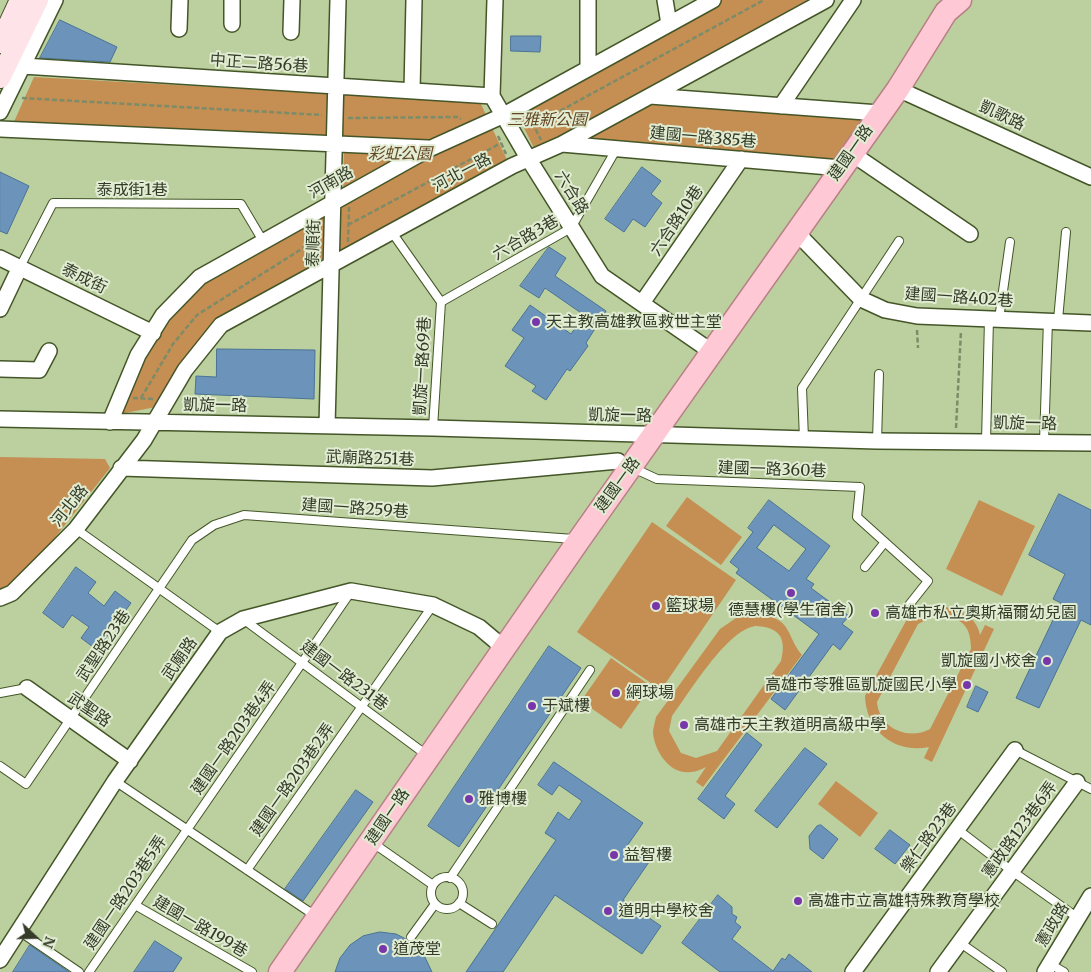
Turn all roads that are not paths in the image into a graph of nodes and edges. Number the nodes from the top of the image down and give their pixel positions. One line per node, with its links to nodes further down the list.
1 (10, 0): 17 (street)
2 (20, 0): 22 (street)
3 (38, 0): 25 (street)
4 (55, 0): 23 (street)
5 (180, 0): 20 (street)
6 (232, 0): 18 (street)
7 (292, 0): 21 (street)
8 (338, 0): 26 (street, 泰順街)
9 (414, 0): 28 (street)
10 (495, 0): 29 (street, 六合路)
11 (588, 0): 24 (street)
12 (665, 0): 19 (street)
13 (713, 0): 19 (street, 河南路)
14 (826, 0): 30 (street, 河北一路)
15 (853, 0): 31 (street)
16 (960, 0): 27 (main road, 建國一路)
17 (0, 21)
18 (232, 24)
19 (669, 24): 24 (street, 河南路)
20 (179, 29)
21 (291, 32)
22 (0, 43)
23 (23, 66): 26 (street, 中正二路56巷); 32 (street)
24 (588, 68): 34 (street, 河南路)
25 (0, 78)
26 (336, 87): 28 (street, 中正二路56巷); 36 (street, 泰順街)
27 (898, 89): 33 (main road, 建國一路); 43 (street, 凱歌路)
28 (412, 91): 29 (street, 中正二路56巷)
29 (492, 96): 34 (street, 六合路)
30 (650, 96): 31 (street); 37 (street, 河北一路)
31 (781, 106): 33 (street)
32 (0, 112)
33 (880, 114): 42 (main road, 建國一路)
34 (497, 118): 38 (street, 河南路); 40 (street, 六合路)
35 (0, 129): 36 (street)
36 (334, 144): 38 (street); 44 (street, 泰順街)
37 (562, 144): 39 (street, 建國一路385巷); 40 (street, 河北一路)
38 (429, 148): 44 (street, 河南路)
39 (617, 148): 41 (street, 建國一路385巷); 45 (lane, 六合路3巷)
40 (528, 158): 45 (street, 六合路); 46 (street, 河北一路)
41 (741, 159): 42 (street, 建國一路385巷); 58 (street, 六合路10巷)
42 (846, 160): 47 (main road, 建國一路); 49 (street)
43 (1091, 177)
44 (333, 201): 51 (street, 河南路); 54 (street, 泰順街)
45 (571, 228): 57 (lane, 六合路3巷); 58 (street, 六合路)
46 (391, 231): 54 (street, 河北一路); 57 (lane, 凱旋一路69巷)
47 (796, 232): 56 (street, 建國一路402巷); 65 (main road, 建國一路)
48 (1066, 232): 61 (lane)
49 (970, 234)
50 (899, 240): 56 (lane)
51 (263, 241): 55 (lane, 泰成街1巷); 63 (street, 河南路)
52 (1010, 242): 60 (lane)
53 (0, 258): 55 (street, 泰成街)
54 (331, 265): 70 (street, 河北一路); 71 (street, 泰順街)
55 (20, 268): 59 (street); 63 (street, 泰成街)
56 (861, 299): 60 (street, 建國一路402巷); 74 (lane)
57 (441, 302): 72 (lane, 凱旋一路69巷)
58 (642, 304): 65 (street, 六合路)
59 (0, 309)
60 (994, 319): 61 (street, 建國一路402巷); 76 (lane)
61 (1053, 320): 62 (street, 建國一路402巷); 77 (lane)
62 (1091, 323)
63 (153, 333): 69 (street, 河南路)
64 (49, 351): 66 (street)
65 (712, 352): 73 (main road, 建國一路)
66 (0, 369)
67 (880, 374): 75 (lane)
68 (0, 419): 69 (street)
69 (110, 422): 70 (street, 凱旋一路)
70 (151, 422): 71 (street, 凱旋一路); 80 (street, 河北路)
71 (327, 426): 72 (street, 凱旋一路)
72 (434, 428): 73 (street, 凱旋一路)
73 (654, 434): 74 (street, 凱旋一路); 79 (main road, 建國一路)
74 (804, 439): 75 (street, 凱旋一路)
75 (877, 441): 76 (street, 凱旋一路)
76 (986, 441): 77 (street, 凱旋一路)
77 (1044, 442): 78 (street, 凱旋一路)
78 (1091, 443)
79 (625, 464): 80 (street, 武廟路251巷); 82 (main road, 建國一路); 83 (lane, 建國一路360巷)
80 (121, 468): 81 (street, 河北路)
81 (76, 528): 85 (lane); 87 (street, 河北路)
82 (579, 540): 85 (lane, 建國一路259巷); 92 (main road, 建國一路)
83 (885, 542): 84 (lane); 89 (lane, 建國一路360巷)
84 (866, 568)
85 (160, 588): 91 (lane); 98 (lane, 武聖路23巷)
86 (351, 591): 88 (street, 武廟路); 90 (street, 武廟路); 93 (lane, 建國一路203巷4弄)
87 (0, 598)
88 (433, 606): 92 (street, 武廟路); 97 (lane, 建國一路203巷2弄)
89 (909, 606)
90 (243, 619): 91 (street, 武廟路); 93 (lane, 建國一路231巷)
91 (220, 632): 101 (street, 武廟路)
92 (504, 648): 100 (main road, 建國一路)
93 (303, 664): 97 (lane, 建國一路231巷); 106 (lane, 建國一路203巷4弄)
94 (590, 670): 111 (lane)
95 (27, 688): 96 (lane); 98 (street, 武聖路)
96 (0, 693)
97 (362, 707): 100 (lane, 建國一路231巷); 109 (lane, 建國一路203巷2弄)
98 (71, 719): 101 (street, 武聖路); 102 (lane, 武聖路23巷)
99 (1015, 750): 104 (lane); 107 (street, 樂仁路23巷)
100 (428, 756): 108 (main road, 建國一路)
101 (130, 760): 103 (street, 武廟路)
102 (0, 766)
103 (115, 781): 106 (lane); 120 (street, 武廟路)
104 (1077, 782): 105 (lane); 110 (street, 憲政路123巷6弄)
105 (1091, 789)
106 (186, 829): 109 (lane); 116 (lane, 建國一路203巷5弄)
107 (957, 829): 110 (lane); 129 (street, 樂仁路23巷)
108 (372, 842): 112 (lane); 117 (main road, 建國一路)
109 (248, 870): 117 (lane)
110 (1012, 871): 118 (lane); 122 (street, 憲政路123巷6弄)
111 (450, 878): 112 (lane); 114 (lane)
112 (433, 885): 115 (lane)
113 (1091, 896): 118 (street, 憲政路)
114 (459, 903): 115 (lane); 119 (lane)
115 (435, 904): 121 (lane)
116 (135, 905): 126 (lane, 建國一路203巷5弄); 127 (lane, 建國一路199巷)
117 (319, 918): 128 (main road, 建國一路)
118 (1078, 918): 124 (street, 憲政路)
119 (492, 924)
120 (19, 931): 123 (street, 武廟路); 125 (lane)
121 (411, 938)
122 (959, 942): 130 (street, 憲政路123巷6弄); 131 (lane)
123 (0, 960)
124 (1048, 968): 132 (lane)
125 (79, 972)
126 (89, 972)
127 (252, 972)
128 (280, 972)
129 (853, 972)
130 (938, 972)
131 (1002, 972)
132 (1064, 972)

